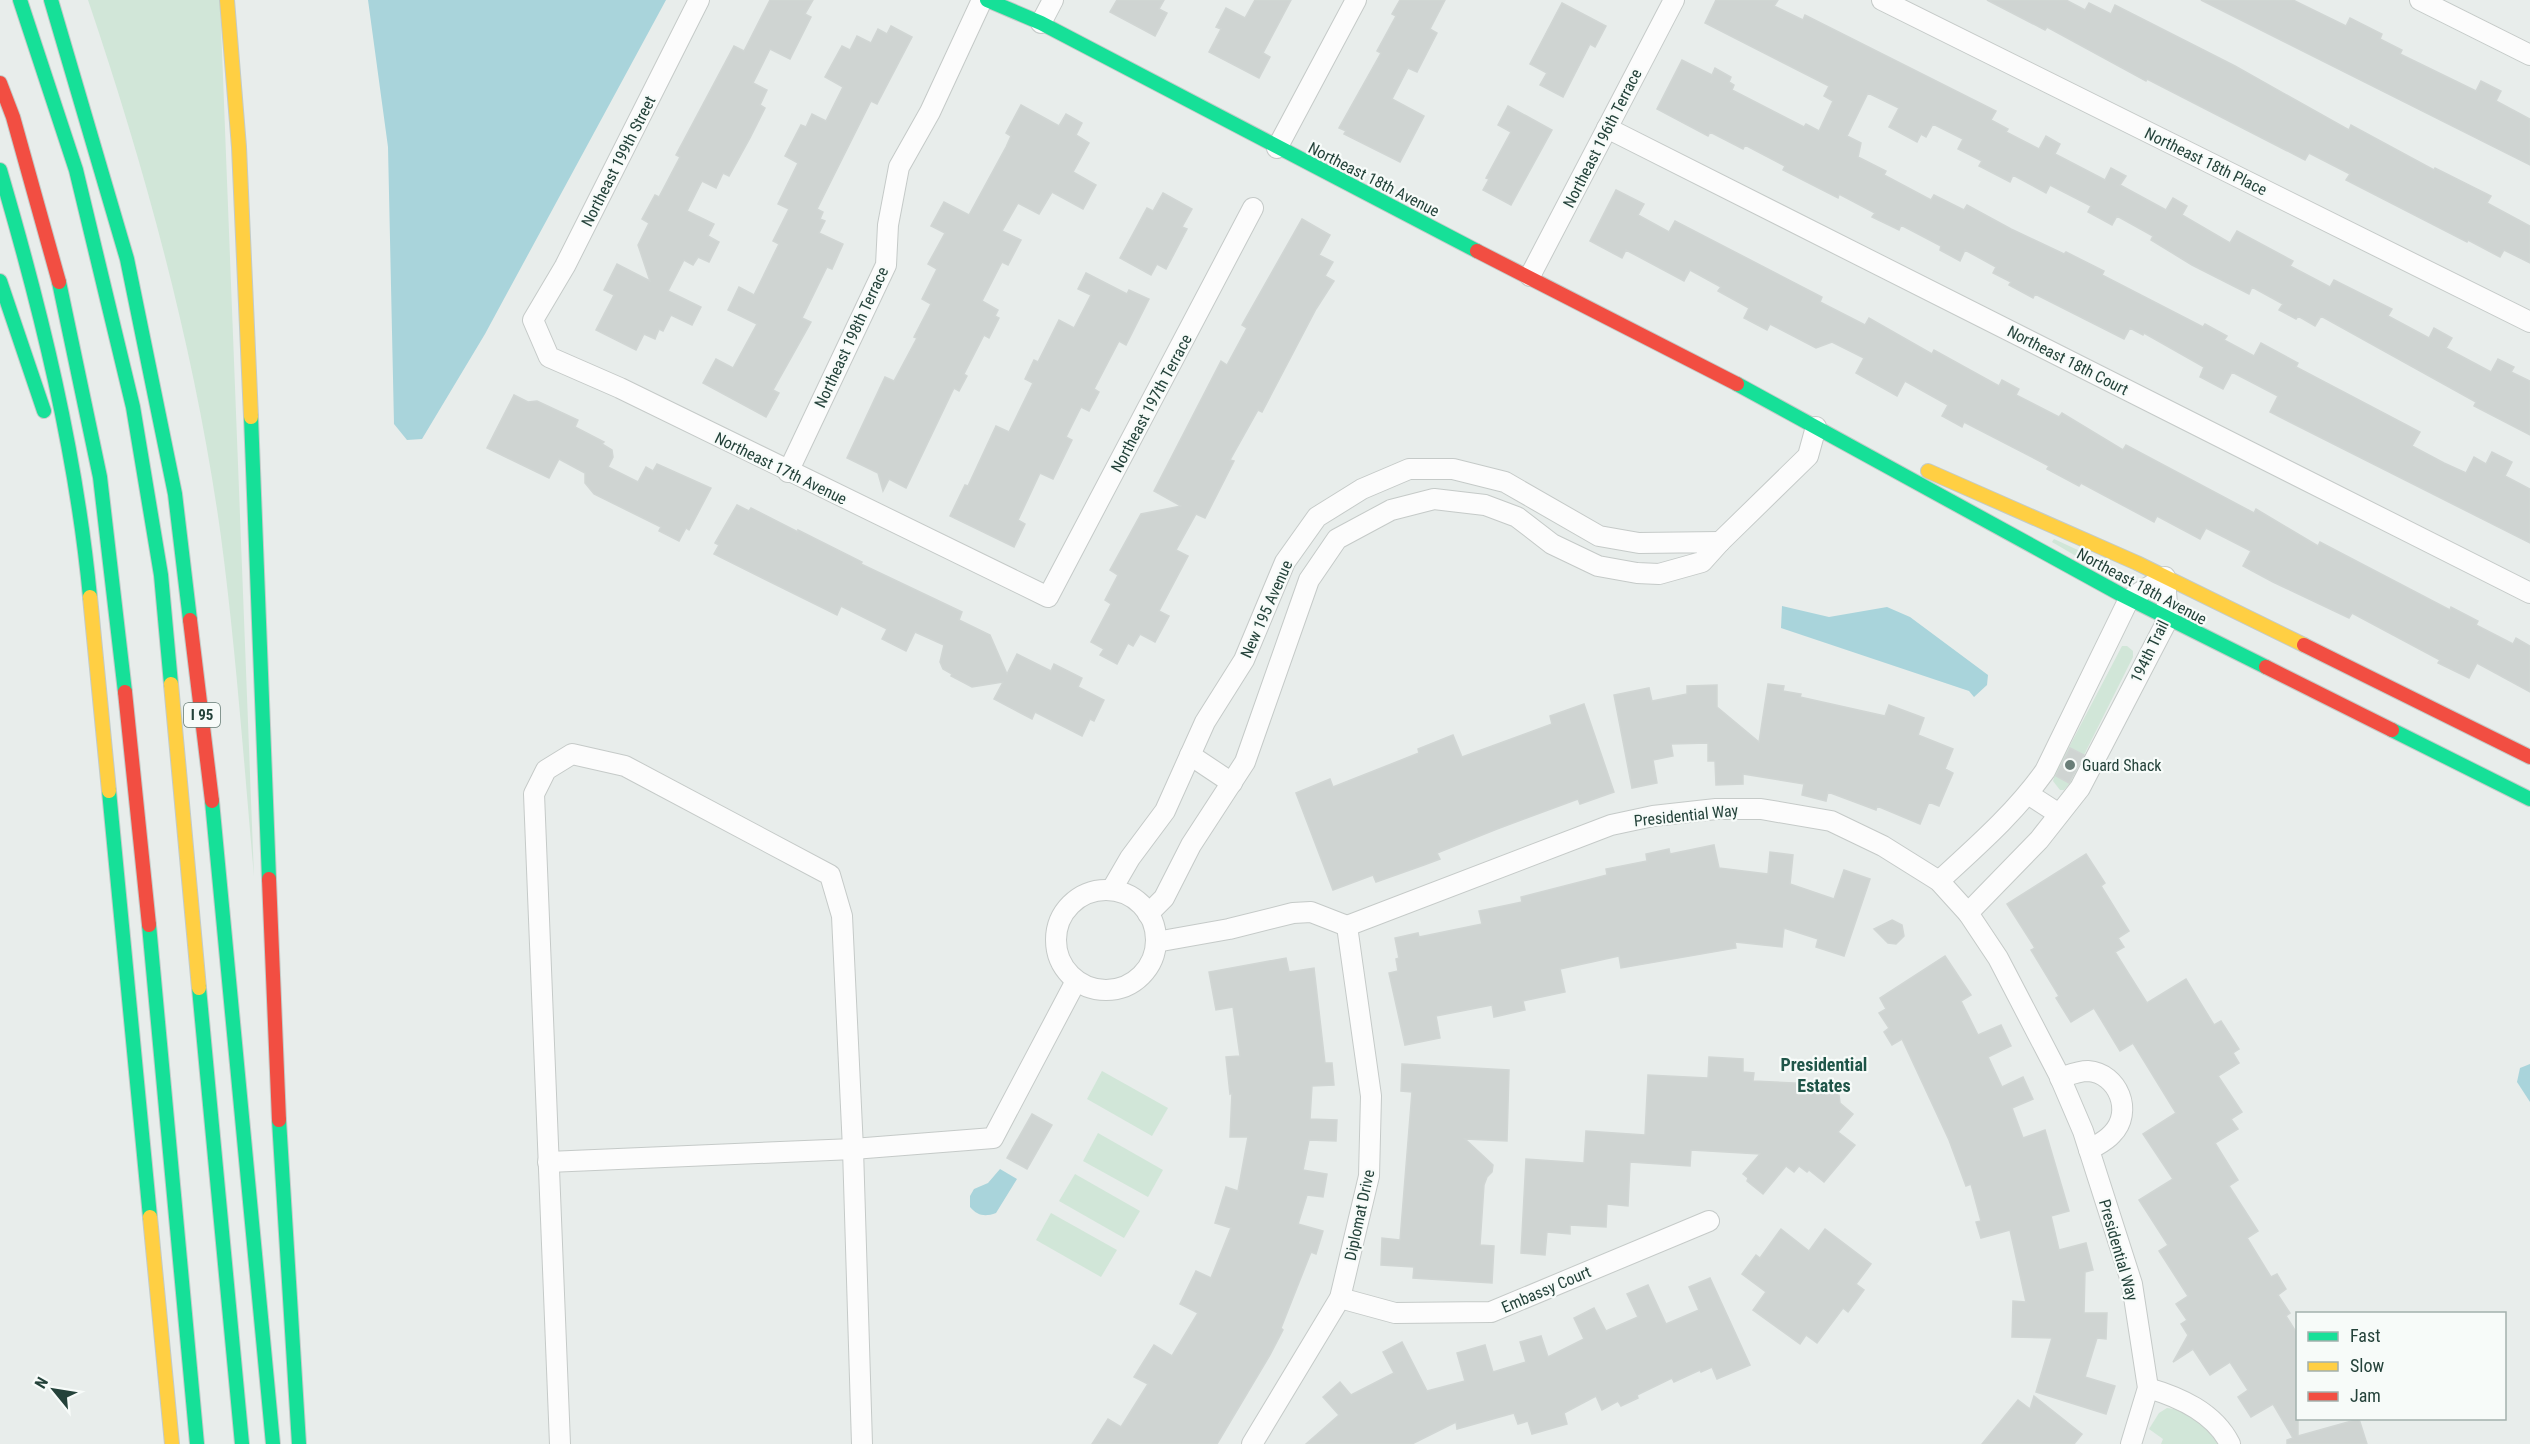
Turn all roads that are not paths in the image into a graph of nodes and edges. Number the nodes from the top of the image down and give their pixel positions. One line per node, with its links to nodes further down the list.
1 (20, 0): 54 (main road)
2 (51, 0): 55 (main road, I 95)
3 (227, 0): 56 (main road)
4 (699, 0): 20 (street, Northeast 199th Street)
5 (985, 0): 11 (main road, Northeast 18th Avenue); 24 (street, Northeast 198th Terrace)
6 (1053, 0): 11 (street)
7 (1356, 0): 15 (street)
8 (1674, 0): 14 (street, Northeast 196th Terrace)
9 (1882, 0): 21 (street, Northeast 18th Place)
10 (2420, 0): 12 (street)
11 (1041, 22): 15 (main road, Northeast 18th Avenue)
12 (2530, 55)
13 (0, 83): 53 (main road)
14 (1607, 128): 18 (street, Northeast 196th Terrace); 28 (street, Northeast 18th Court)
15 (1277, 148): 18 (main road, Northeast 18th Avenue)
16 (0, 170): 25 (main road)
17 (1253, 208): 29 (street, Northeast 197th Terrace)
18 (1530, 276): 22 (main road, Northeast 18th Avenue)
19 (0, 281): 25 (main road)
20 (533, 320): 24 (street, Northeast 17th Avenue)
21 (2530, 322)
22 (1746, 389): 23 (main road, Northeast 18th Avenue); 27 (main road, Northeast 18th Avenue)
23 (1816, 427): 26 (street, New 195 Avenue); 30 (main road, Northeast 18th Avenue)
24 (788, 472): 29 (street, Northeast 17th Avenue)
25 (83, 523): 52 (main road)
26 (1720, 542): 32 (street, New 195 Avenue); 34 (street, New 195 Avenue)
27 (2165, 577): 30 (street); 31 (street, 194th Trail); 33 (main road, Northeast 18th Avenue)
28 (2530, 592)
29 (1048, 597)
30 (2129, 599): 31 (main road, Northeast 18th Avenue); 35 (street)
31 (2168, 619): 36 (main road, Northeast 18th Avenue); 37 (street, 194th Trail)
32 (1190, 755): 34 (street); 39 (street, New 195 Avenue)
33 (2530, 757)
34 (1232, 783): 41 (street, New 195 Avenue)
35 (2028, 794): 37 (street); 38 (street)
36 (2530, 799)
37 (2059, 814): 40 (street, 194th Trail)
38 (1939, 881): 40 (street, Presidential Way); 42 (street, Presidential Way)
39 (1112, 889): 41 (street); 44 (street)
40 (1968, 913): 45 (street, Presidential Way)
41 (1149, 914): 43 (street)
42 (1347, 926): 43 (street); 50 (street, Diplomat Drive)
43 (1156, 942): 44 (street)
44 (1076, 981): 46 (street)
45 (2060, 1078): 47 (street, Presidential Way); 47 (street)
46 (853, 1149): 48 (street); 48 (street); 58 (street)
47 (2089, 1150): 51 (street, Presidential Way)
48 (548, 1162): 57 (street)
49 (1710, 1221): 50 (street, Embassy Court)
50 (1340, 1298): 59 (street, Diplomat Drive)
51 (2148, 1388): 60 (street, Presidential Way); 61 (street)
52 (172, 1444)
53 (197, 1444)
54 (242, 1444)
55 (273, 1444)
56 (299, 1444)
57 (560, 1444)
58 (862, 1444)
59 (1252, 1444)
60 (2131, 1444)
61 (2230, 1444)

